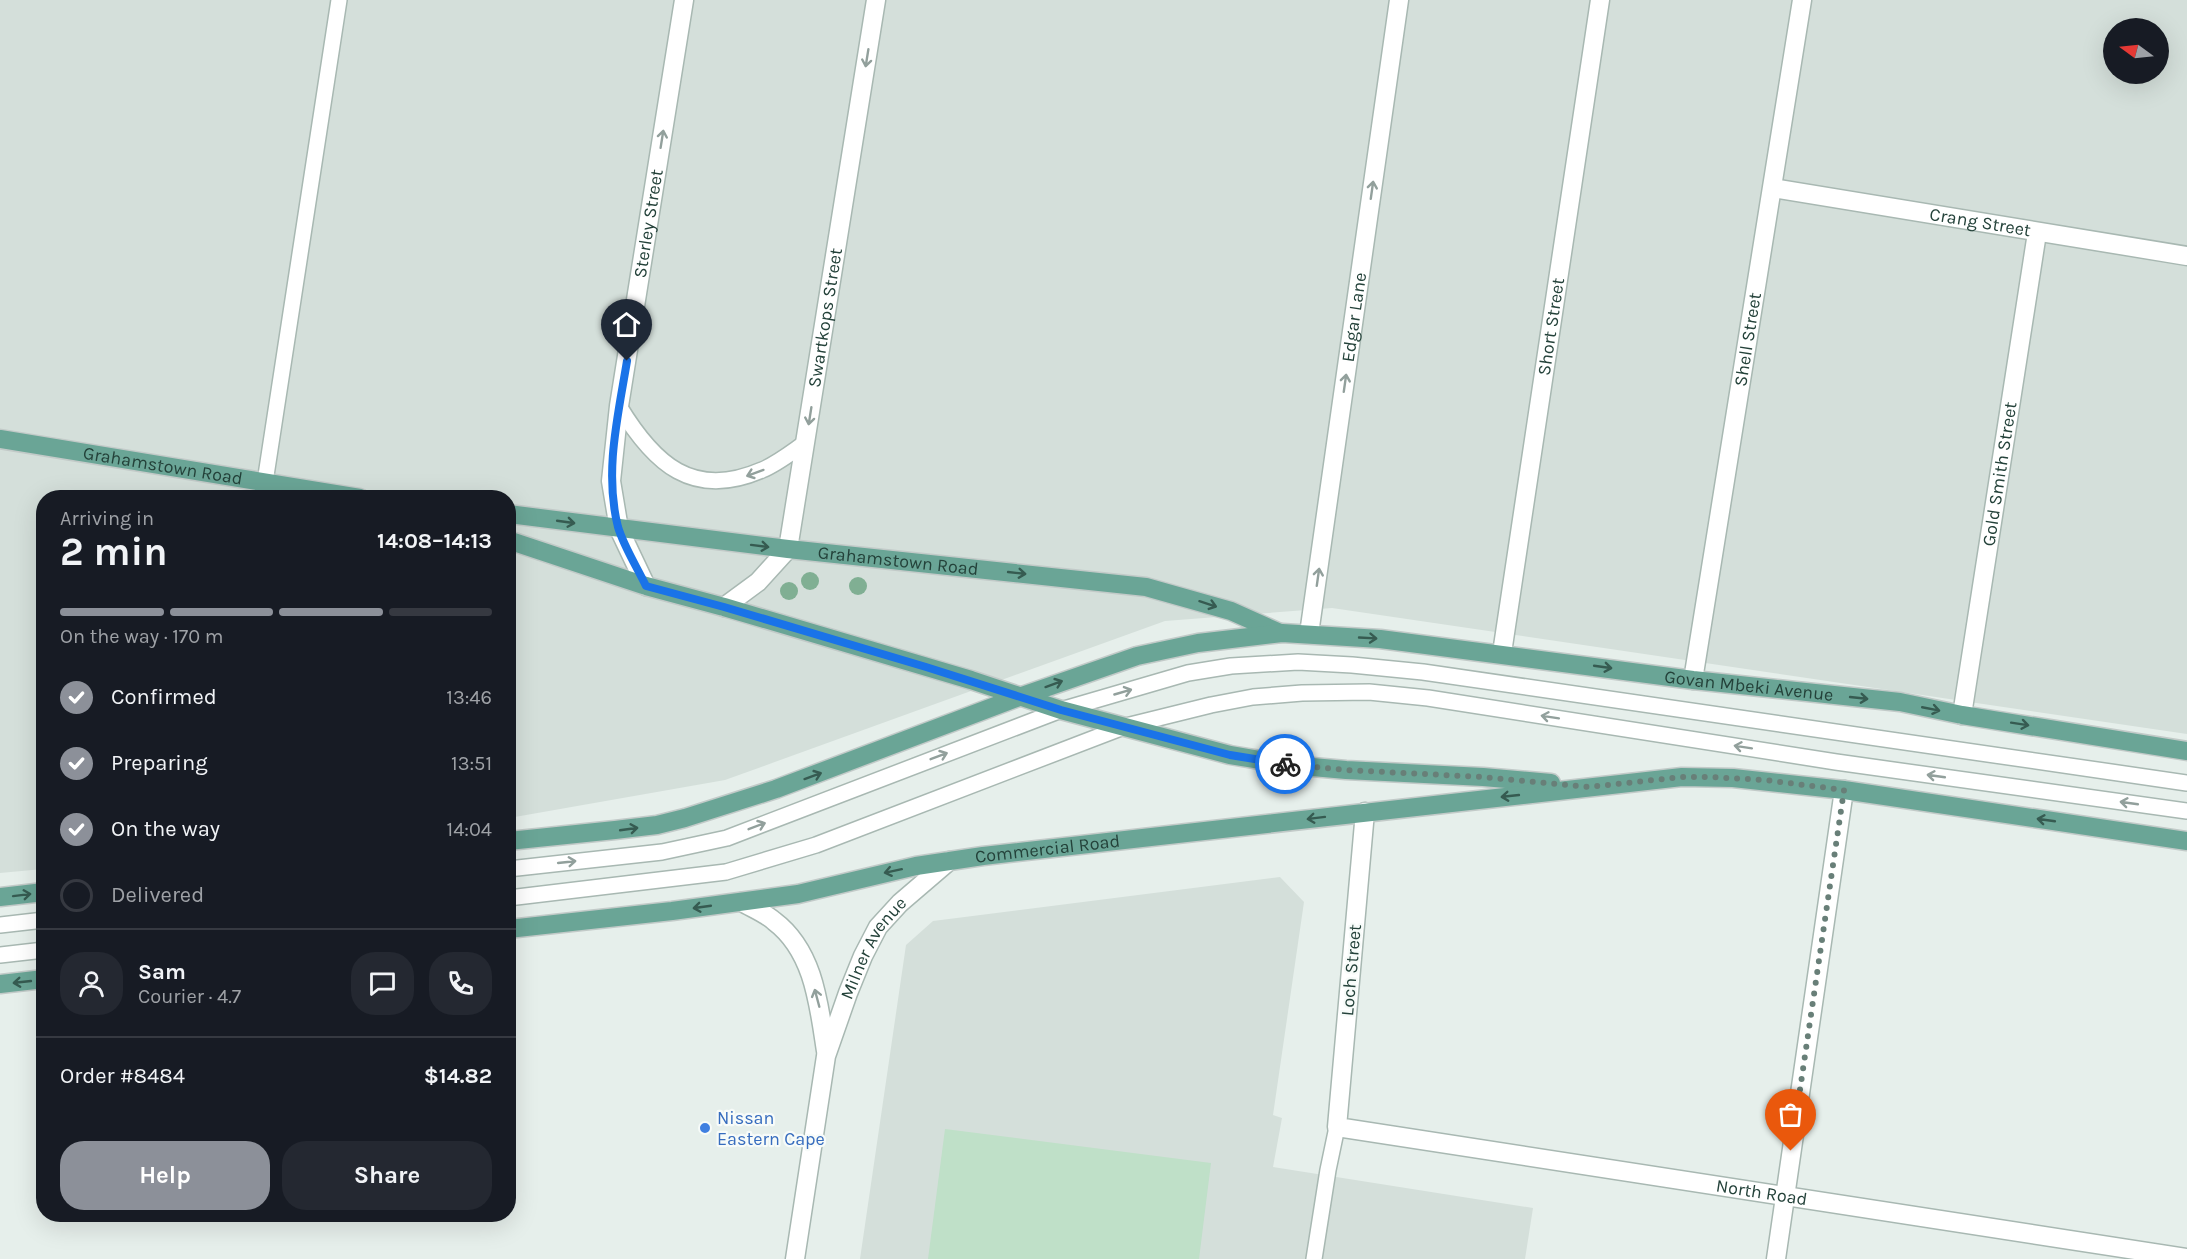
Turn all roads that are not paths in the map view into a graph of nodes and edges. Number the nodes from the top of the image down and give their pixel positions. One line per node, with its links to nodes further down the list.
1 (339, 0): 13 (lane)
2 (684, 0): 10 (street, Sterley Street, one-way to 2)
3 (876, 0): 12 (street, Swartkops Street, one-way to 12)
4 (1399, 0): 22 (street, Edgar Lane, one-way to 4)
5 (1600, 0): 23 (street, Short Street)
6 (1802, 0): 7 (street, Shell Street)
7 (1773, 188): 8 (street, Crang Street); 24 (street, Shell Street)
8 (2037, 233): 9 (street, Crang Street); 27 (street, Gold Smith Street)
9 (2187, 256)
10 (620, 406): 12 (lane, one-way to 10); 16 (street, Sterley Street)
11 (0, 439): 13 (main road, Grahamstown Road)
12 (806, 443): 18 (street, Swartkops Street)
13 (266, 482): 14 (main road, Grahamstown Road)
14 (313, 490)
15 (516, 515): 16 (main road, Grahamstown Road, one-way to 16)
16 (619, 529): 18 (main road, Grahamstown Road, one-way to 18); 19 (street, Sterley Street)
17 (516, 543): 19 (main road)
18 (788, 549): 20 (street); 21 (main road, Grahamstown Road, one-way to 21)
19 (646, 586): 20 (main road)
20 (724, 607): 25 (main road)
21 (1282, 633): 22 (main road); 25 (main road, one-way to 21)
22 (1309, 634): 23 (main road, Govan Mbeki Avenue, one-way to 23)
23 (1502, 653): 24 (main road, Govan Mbeki Avenue, one-way to 24)
24 (1693, 680): 27 (main road, Govan Mbeki Avenue, one-way to 27)
25 (1019, 696): 26 (main road); 35 (main road, one-way to 25)
26 (1061, 710): 28 (main road); 30 (lane, one-way to 30); 38 (lane, one-way to 26)
27 (1962, 715): 29 (main road, Govan Mbeki Avenue, one-way to 29)
28 (1126, 726): 31 (main road); 34 (lane, one-way to 28); 41 (lane)
29 (2187, 751)
30 (2187, 783)
31 (1589, 787): 32 (main road); 33 (main road, Commercial Road, one-way to 33)
32 (1844, 790): 36 (main road, one-way to 32); 52 (street)
33 (1365, 812): 37 (main road, Commercial Road, one-way to 37); 51 (street, Loch Street)
34 (2187, 812)
35 (516, 840)
36 (2187, 841)
37 (949, 861): 42 (main road, Commercial Road, one-way to 42); 50 (street, Milner Avenue)
38 (516, 868)
39 (36, 893): 40 (main road, one-way to 39)
40 (0, 897)
41 (516, 897)
42 (742, 902): 45 (main road, Commercial Road, one-way to 45); 50 (street, Milner Avenue, one-way to 42)
43 (36, 921): 44 (lane)
44 (0, 925)
45 (516, 928)
46 (36, 951): 47 (lane)
47 (0, 955)
48 (36, 981): 49 (main road, one-way to 49)
49 (0, 984)
50 (826, 1056): 54 (street, Milner Avenue)
51 (1337, 1127): 52 (street, North Road); 55 (lane)
52 (1785, 1196): 53 (street, North Road); 56 (street)
53 (2187, 1258)
54 (795, 1259)
55 (1314, 1259)
56 (1776, 1259)

